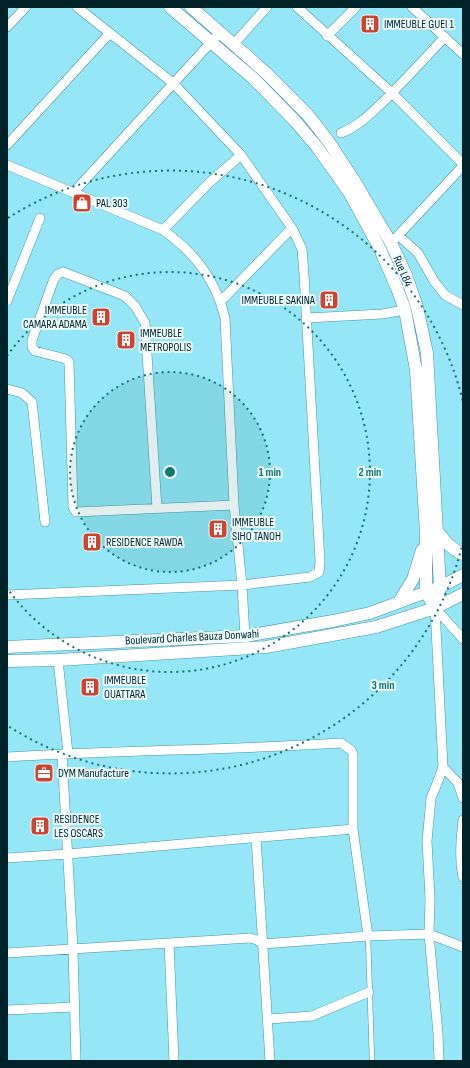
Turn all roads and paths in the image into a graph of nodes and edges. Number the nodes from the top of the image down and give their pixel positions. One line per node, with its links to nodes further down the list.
1 (26, 7): 9 (street)
2 (77, 7): 11 (street)
3 (170, 7): 14 (main road)
4 (191, 7): 10 (main road, Rue L84)
5 (267, 7): 15 (street)
6 (297, 7): 12 (street)
7 (356, 7): 12 (street)
8 (412, 7): 13 (street)
9 (7, 27)
10 (220, 32): 14 (street); 15 (main road, Rue L84)
11 (110, 34): 17 (street); 20 (street)
12 (327, 36): 18 (street)
13 (445, 37): 16 (street); 18 (street)
14 (211, 42): 17 (street); 33 (main road)
15 (234, 44): 28 (main road, Rue L84)
16 (463, 54)
17 (173, 83): 21 (street); 24 (street)
18 (392, 93): 19 (street); 23 (street)
19 (341, 133)
20 (7, 145)
21 (241, 154): 26 (street); 27 (street)
22 (7, 165): 24 (street)
23 (463, 165): 28 (street)
24 (73, 193): 27 (street)
25 (40, 218): 29 (street)
26 (292, 228): 31 (street); 34 (street)
27 (163, 230): 31 (street)
28 (395, 240): 32 (street); 39 (main road, Rue L84)
29 (11, 282): 30 (street)
30 (7, 301)
31 (221, 301): 36 (street)
32 (463, 305)
33 (405, 310): 34 (street); 39 (main road)
34 (307, 318): 42 (street)
35 (7, 389): 38 (street)
36 (234, 505): 37 (street); 42 (street)
37 (157, 508): 37 (street)
38 (45, 522)
39 (432, 532): 40 (main road); 43 (main road, Rue L84); 44 (main road); 47 (main road)
40 (463, 554)
41 (463, 575): 43 (main road, Boulevard Charles Bauza Donwahi)
42 (242, 585): 46 (street); 49 (street)
43 (440, 587): 44 (main road, Boulevard Charles Bauza Donwahi); 48 (main road, Rue L84)
44 (426, 592): 47 (main road, Boulevard Charles Bauza Donwahi); 48 (main road)
45 (463, 594): 48 (main road, Boulevard Charles Bauza Donwahi)
46 (7, 595)
47 (399, 602): 49 (main road, Boulevard Charles Bauza Donwahi)
48 (436, 608): 50 (street); 52 (main road, Boulevard Charles Bauza Donwahi); 56 (street)
49 (245, 636): 51 (main road, Boulevard Charles Bauza Donwahi)
50 (463, 639)
51 (7, 647)
52 (58, 660): 53 (main road, Boulevard Charles Bauza Donwahi); 54 (street)
53 (7, 661)
54 (65, 754): 55 (street); 59 (street); 61 (street)
55 (7, 757)
56 (443, 767): 57 (street); 64 (street)
57 (463, 798)
58 (463, 820): 63 (street)
59 (353, 829): 60 (street); 65 (street)
60 (256, 837): 61 (street); 67 (street)
61 (68, 854): 62 (street); 69 (street)
62 (7, 858)
63 (463, 877)
64 (429, 934): 65 (street); 68 (street); 79 (street)
65 (368, 936): 67 (street); 71 (lane)
66 (169, 943): 67 (street); 69 (street); 76 (street)
67 (263, 944): 74 (street)
68 (463, 947)
69 (73, 949): 70 (street); 72 (street)
70 (7, 952)
71 (370, 992): 74 (street); 78 (lane)
72 (74, 1007): 73 (street); 75 (street)
73 (7, 1010)
74 (268, 1019): 77 (street)
75 (76, 1061)
76 (174, 1061)
77 (270, 1061)
78 (372, 1061)
79 (439, 1061)

